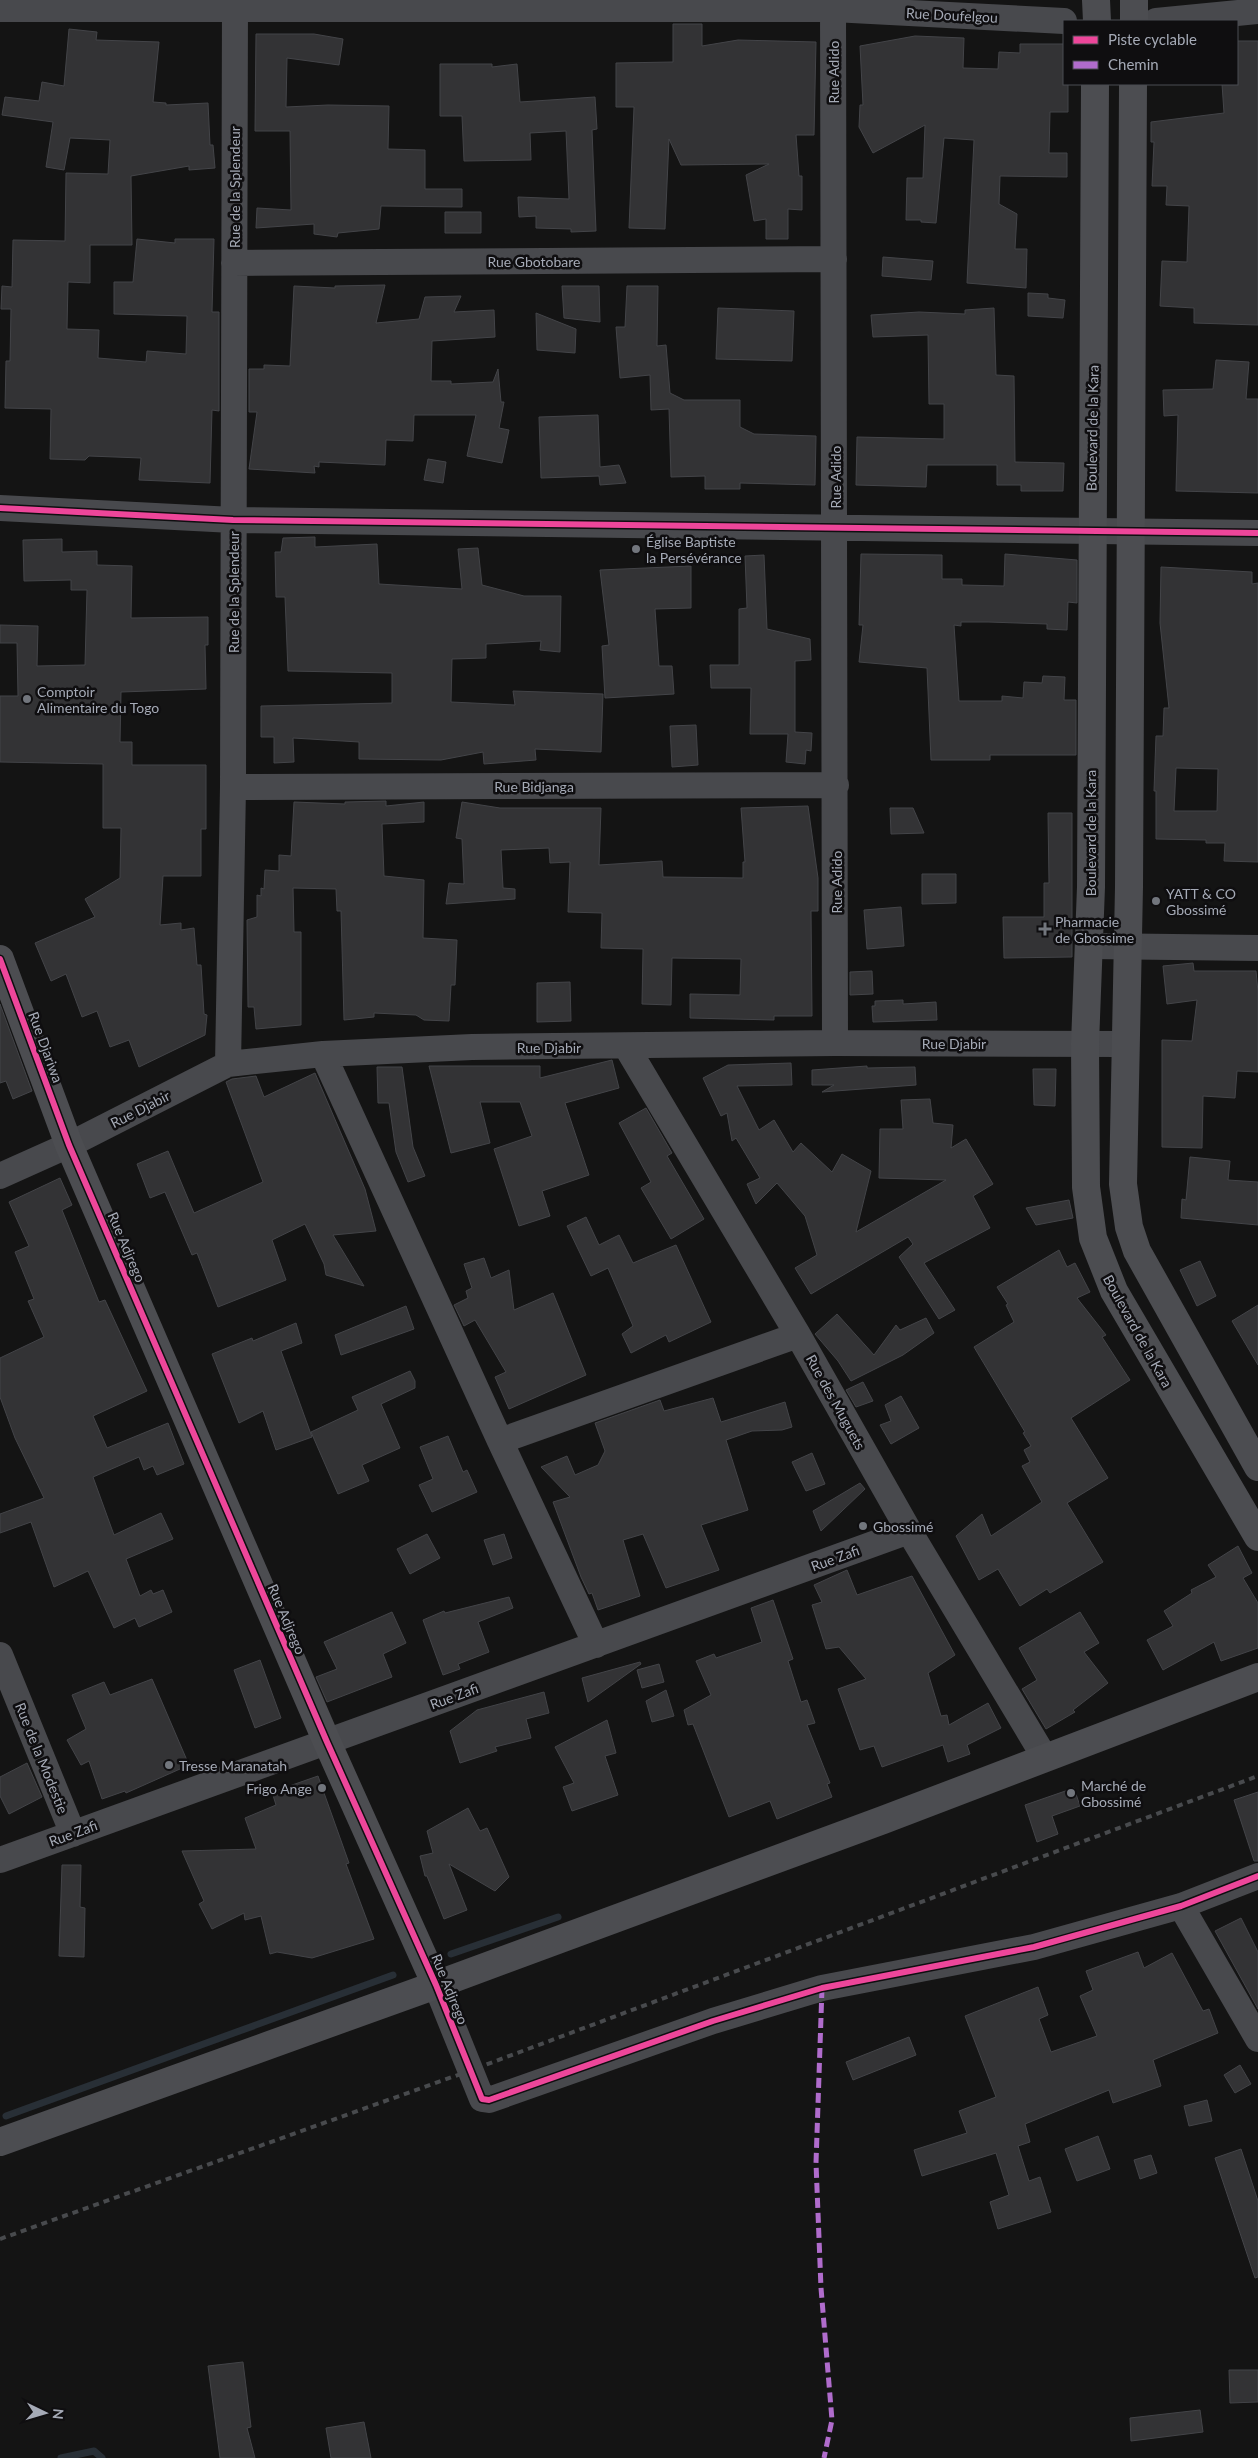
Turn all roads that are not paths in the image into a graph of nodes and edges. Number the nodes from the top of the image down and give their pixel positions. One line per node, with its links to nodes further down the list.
1 (1096, 0): 7 (main road)
2 (1134, 0): 8 (main road)
3 (235, 4): 4 (street, Rue Doufelgou); 5 (street, Rue Doufelgou); 14 (street, Rue de la Splendeur)
4 (833, 5): 10 (street, Rue Doufelgou); 13 (street, Rue Adido)
5 (0, 8)
6 (1258, 11): 9 (street)
7 (1096, 20)
8 (1134, 20)
9 (1166, 20)
10 (1063, 22)
11 (1095, 85): 18 (main road, Boulevard de la Kara)
12 (1133, 85): 19 (main road)
13 (834, 259): 14 (street, Rue Gbotobare); 17 (street, Rue Adido)
14 (234, 263): 16 (street, Rue de la Splendeur)
15 (0, 508): 16 (street)
16 (233, 520): 17 (street); 22 (street, Rue de la Splendeur)
17 (836, 527): 18 (street); 21 (street, Rue Adido)
18 (1091, 530): 19 (street); 23 (main road, Boulevard de la Kara)
19 (1130, 531): 20 (street); 24 (main road)
20 (1258, 533)
21 (836, 785): 22 (street, Rue Bidjanga); 27 (street, Rue Adido)
22 (233, 787): 32 (street, Rue de la Splendeur)
23 (1089, 946): 24 (street); 28 (main road, Boulevard de la Kara)
24 (1127, 946): 25 (street); 29 (main road)
25 (1258, 948)
26 (0, 959): 33 (main road, Rue Djariwa)
27 (835, 1043): 28 (street, Rue Djabir); 30 (street, Rue Djabir)
28 (1085, 1044): 29 (street, Rue Djabir); 39 (main road, Boulevard de la Kara)
29 (1124, 1044): 37 (main road)
30 (626, 1046): 31 (street, Rue Djabir); 35 (street, Rue des Muguets)
31 (323, 1054): 32 (street, Rue Djabir); 36 (street)
32 (228, 1064): 33 (street, Rue Djabir)
33 (69, 1144): 34 (street, Rue Djabir); 43 (main road, Rue Adjrego)
34 (0, 1176)
35 (798, 1335): 36 (street); 38 (street, Rue des Muguets)
36 (500, 1441): 40 (street)
37 (1258, 1467)
38 (908, 1531): 40 (street, Rue Zafi); 44 (street, Rue des Muguets)
39 (1258, 1537)
40 (596, 1645): 43 (street, Rue Zafi)
41 (0, 1655): 45 (street, Rue de la Modestie)
42 (1258, 1677): 44 (main road)
43 (327, 1742): 45 (street, Rue Zafi); 49 (main road, Rue Adjrego)
44 (1045, 1758): 49 (main road)
45 (73, 1834): 46 (street, Rue Zafi)
46 (0, 1860)
47 (1258, 1876): 48 (street)
48 (1181, 1906): 49 (street, Rue Adjrego); 50 (street)
49 (436, 1985): 51 (main road)
50 (1258, 2039)
51 (0, 2142)

